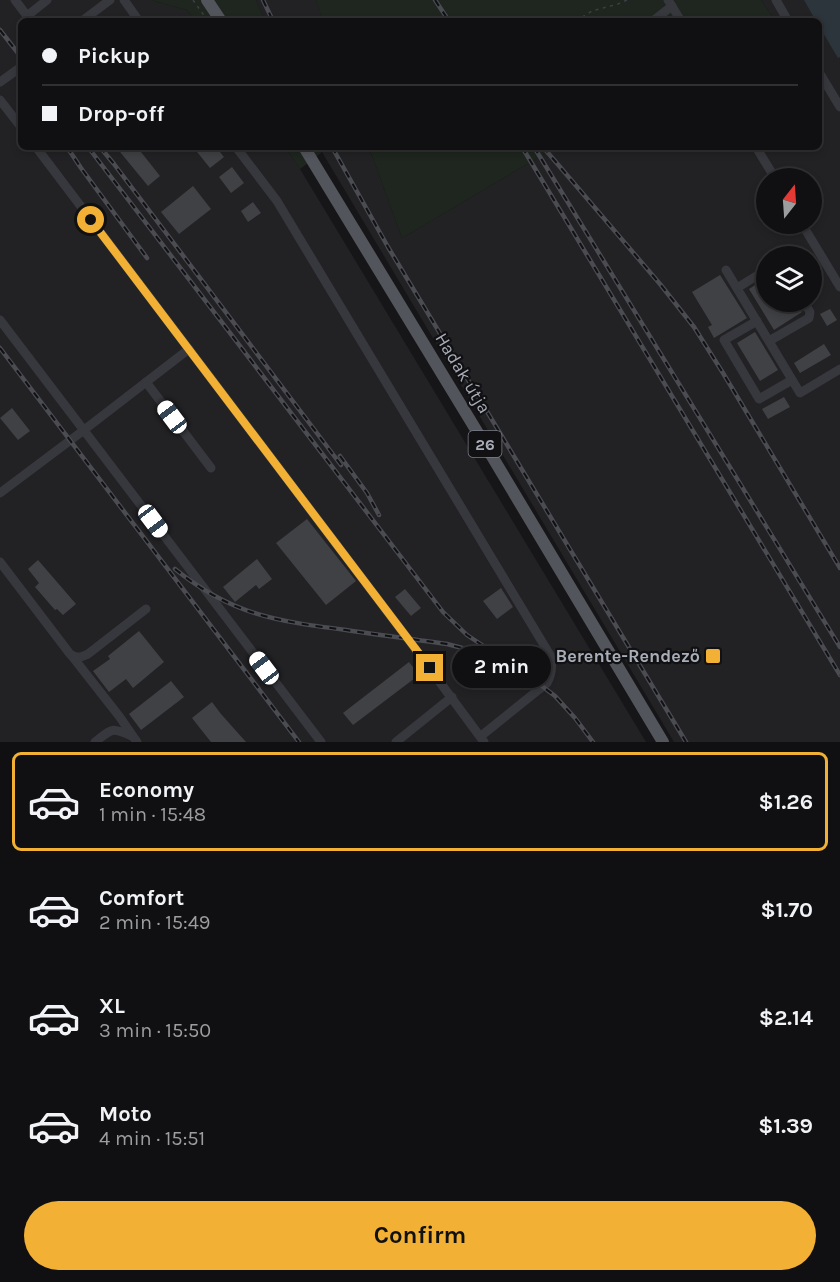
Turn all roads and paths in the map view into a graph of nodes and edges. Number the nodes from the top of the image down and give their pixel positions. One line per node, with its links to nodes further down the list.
1 (15, 0): 10 (street)
2 (47, 0): 10 (street)
3 (110, 0): 11 (street)
4 (124, 0): 12 (street)
5 (194, 0): 13 (path)
6 (207, 0): 14 (main road)
7 (627, 0): 15 (path)
8 (776, 0): 18 (street)
9 (670, 3): 16 (street); 17 (street)
10 (29, 18)
11 (86, 18)
12 (138, 18)
13 (205, 18)
14 (219, 18)
15 (581, 18)
16 (656, 18)
17 (679, 18)
18 (786, 18)
19 (18, 69): 21 (street)
20 (822, 77): 23 (street)
21 (0, 82)
22 (0, 100): 24 (street)
23 (840, 107)
24 (18, 124)
25 (38, 150): 39 (street)
26 (238, 150): 53 (street)
27 (306, 150): 57 (main road, Hadak útja / 26)
28 (758, 150): 29 (street)
29 (769, 168)
30 (808, 234): 33 (street)
31 (726, 270): 34 (street)
32 (756, 276): 34 (street)
33 (840, 287)
34 (737, 288): 37 (street)
35 (810, 312): 38 (street)
36 (0, 320): 43 (street)
37 (757, 321): 38 (street); 41 (street)
38 (769, 341): 41 (street)
39 (189, 349): 42 (street); 49 (street)
40 (840, 369): 41 (street)
41 (792, 380)
42 (146, 382): 43 (street); 44 (street)
43 (84, 430): 45 (street); 55 (street)
44 (211, 468)
45 (0, 493)
46 (0, 562): 48 (street)
47 (146, 609): 48 (street)
48 (70, 654): 50 (street)
49 (452, 697): 53 (street); 56 (street)
50 (118, 716): 51 (street); 52 (street)
51 (112, 729): 52 (street); 54 (street)
52 (135, 739)
53 (482, 739)
54 (95, 742)
55 (321, 742)
56 (396, 742)
57 (663, 742)

